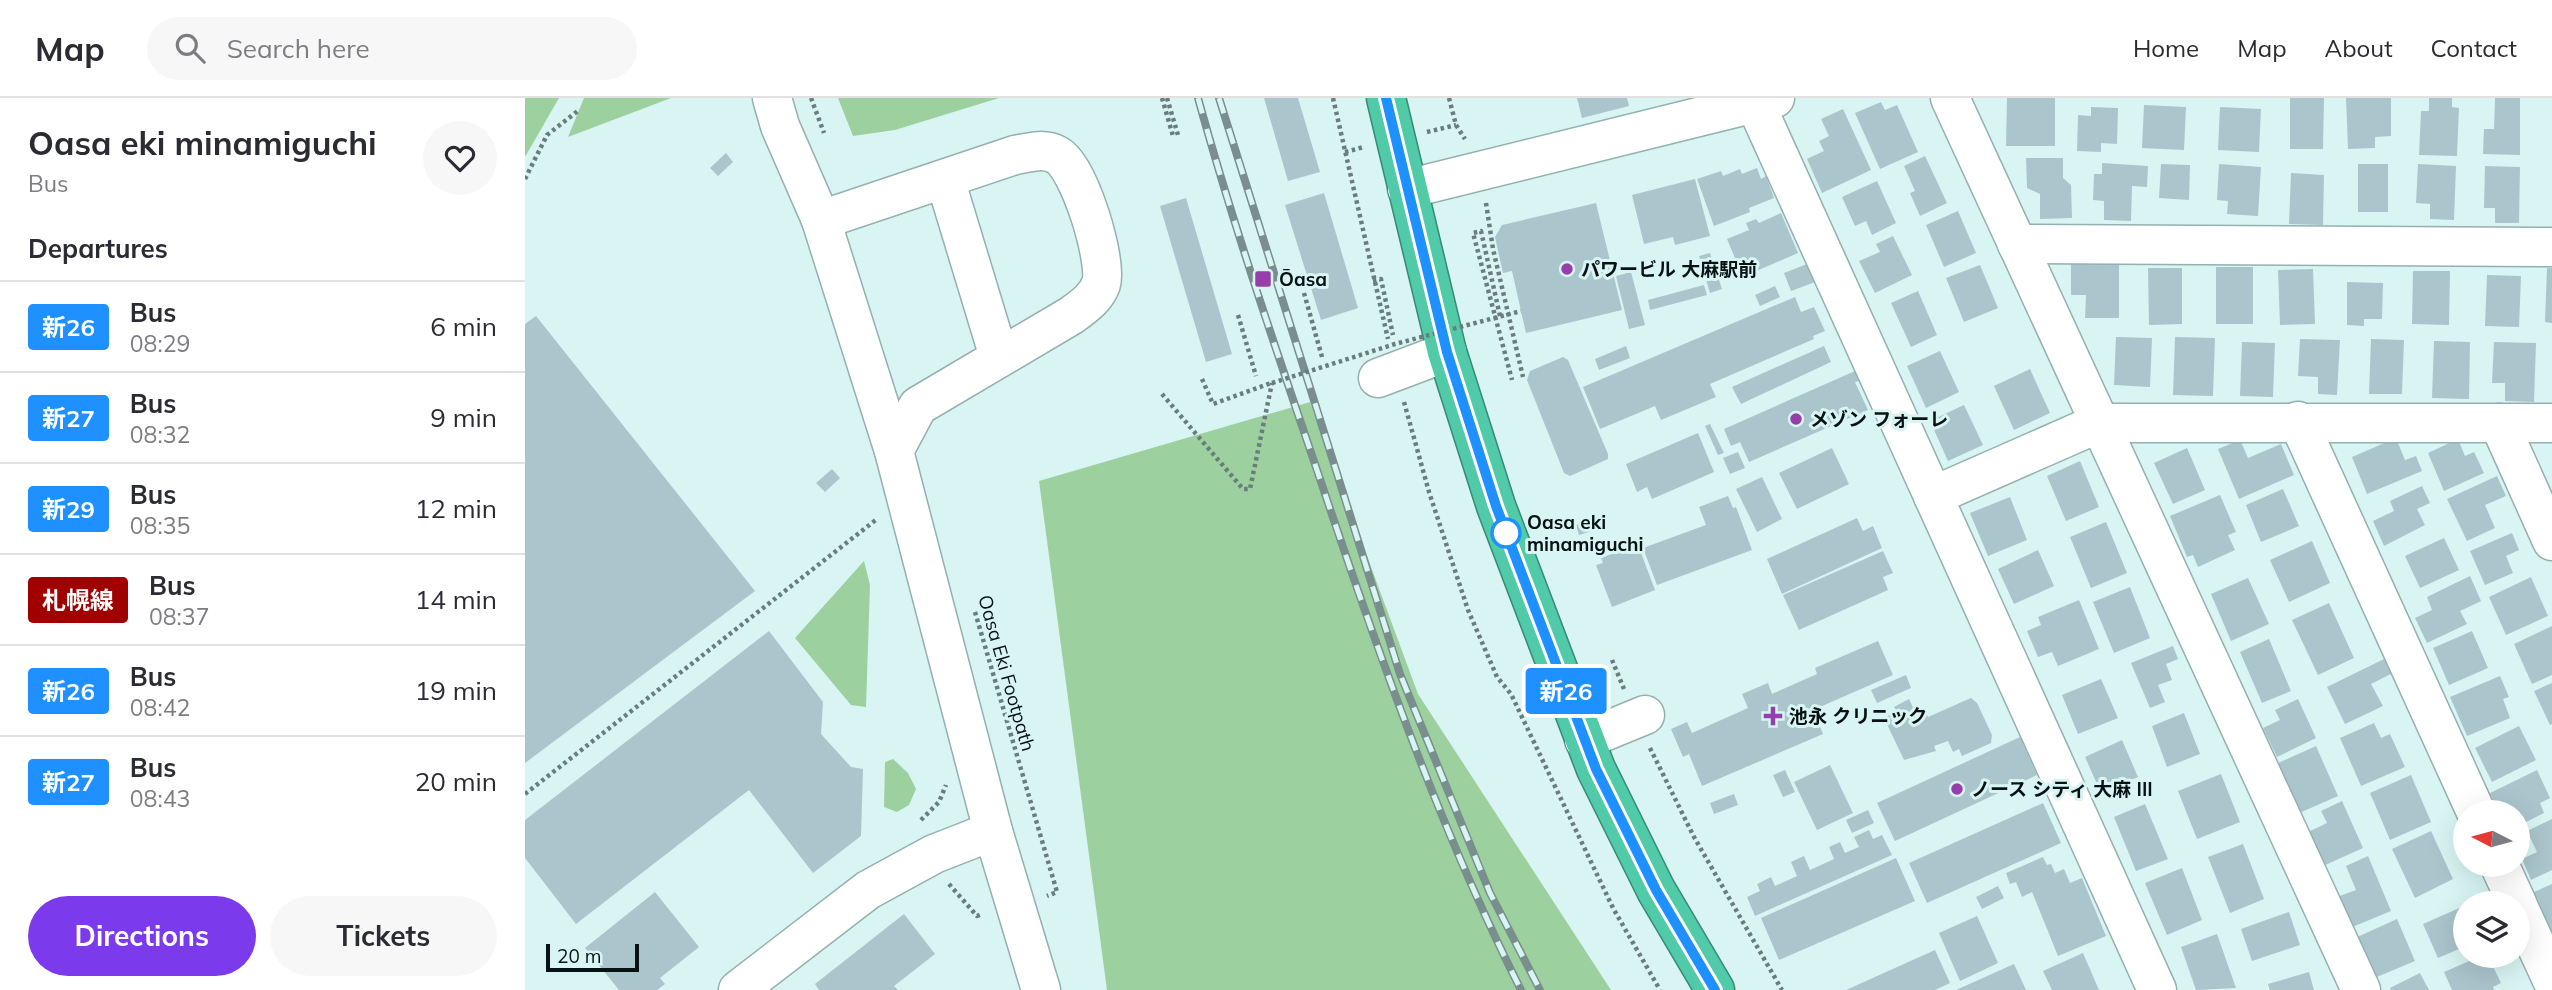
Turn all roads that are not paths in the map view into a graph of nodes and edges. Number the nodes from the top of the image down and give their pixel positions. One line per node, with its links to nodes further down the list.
1 (772, 98): 7 (street)
2 (1386, 98): 6 (highway)
3 (1950, 98): 8 (street)
4 (1765, 101): 6 (street); 18 (street)
5 (945, 179): 7 (street); 11 (street); 11 (street)
6 (1407, 189): 10 (highway)
7 (821, 220): 17 (street)
8 (2017, 244): 9 (street); 14 (street)
9 (2552, 247)
10 (1447, 352): 12 (street); 21 (highway)
11 (999, 357): 17 (street)
12 (1378, 378)
13 (2298, 421): 14 (street); 15 (street); 22 (street)
14 (2099, 423): 18 (street); 30 (street)
15 (2499, 423): 16 (street); 19 (street)
16 (2552, 423)
17 (894, 451): 23 (street)
18 (1933, 496): 29 (street)
19 (2552, 541)
20 (1641, 717): 21 (street)
21 (1584, 740): 28 (highway)
22 (2471, 800)
23 (993, 831): 26 (street); 27 (street)
24 (2530, 931): 25 (street)
25 (2552, 980)
26 (738, 990)
27 (1041, 990)
28 (1715, 990)
29 (2157, 990)
30 (2361, 990)

